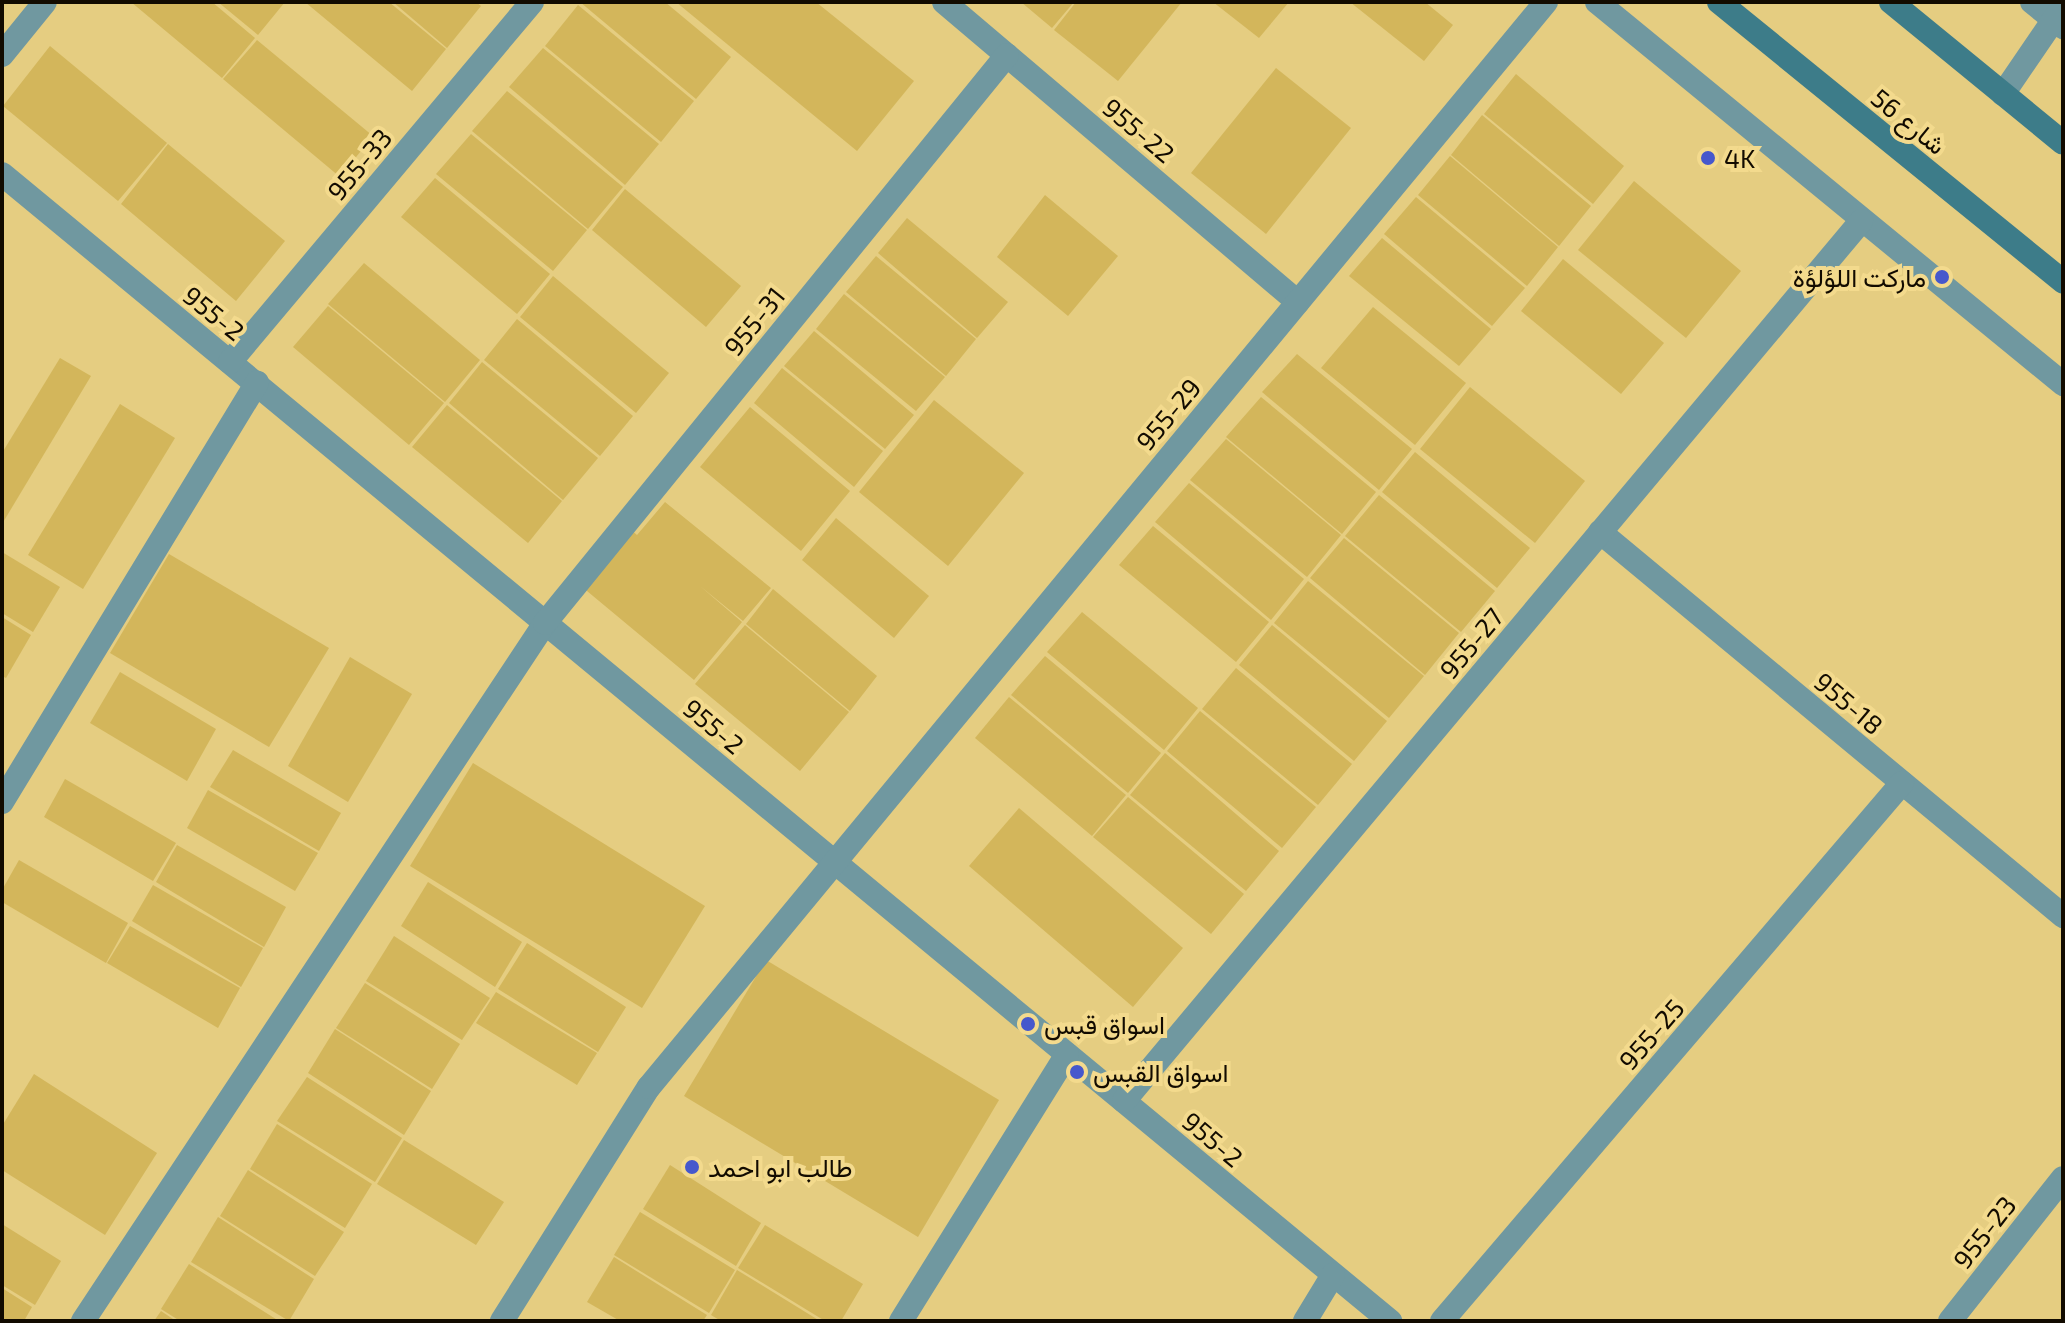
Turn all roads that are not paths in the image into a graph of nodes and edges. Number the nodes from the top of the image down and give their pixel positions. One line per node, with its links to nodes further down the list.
1 (45, 2): 10 (street)
2 (532, 2): 18 (street, 955-33)
3 (944, 2): 11 (street, 955-22)
4 (1546, 2): 17 (street, 955-29)
5 (1597, 2): 15 (street)
6 (1719, 2): 16 (street, شارع 56)
7 (1891, 2): 12 (street)
8 (2032, 2): 9 (street)
9 (2060, 18): 12 (street)
10 (2, 55)
11 (1007, 55): 17 (street, 955-22); 22 (street, 955-31)
12 (2003, 94): 13 (street)
13 (2063, 143)
14 (2, 174): 18 (street, 955-2)
15 (1861, 221): 20 (street); 21 (street, 955-27)
16 (2063, 282)
17 (1298, 302): 25 (street, 955-29)
18 (230, 362): 19 (street, 955-2)
19 (257, 382): 22 (street, 955-2); 24 (street)
20 (2063, 384)
21 (1600, 532): 23 (street, 955-18); 28 (street, 955-27)
22 (545, 623): 25 (street, 955-2); 31 (street, 955-31)
23 (1902, 783): 26 (street, 955-18); 36 (street, 955-25)
24 (2, 802)
25 (833, 861): 27 (street, 955-2); 32 (street, 955-29)
26 (2063, 916)
27 (1067, 1054): 28 (street, 955-2); 33 (street)
28 (1124, 1101): 30 (street, 955-2)
29 (2063, 1178): 37 (street, 955-23)
30 (1333, 1275): 34 (street); 35 (street, 955-2)
31 (83, 1321)
32 (502, 1321)
33 (901, 1321)
34 (1305, 1321)
35 (1390, 1321)
36 (1442, 1321)
37 (1950, 1321)

